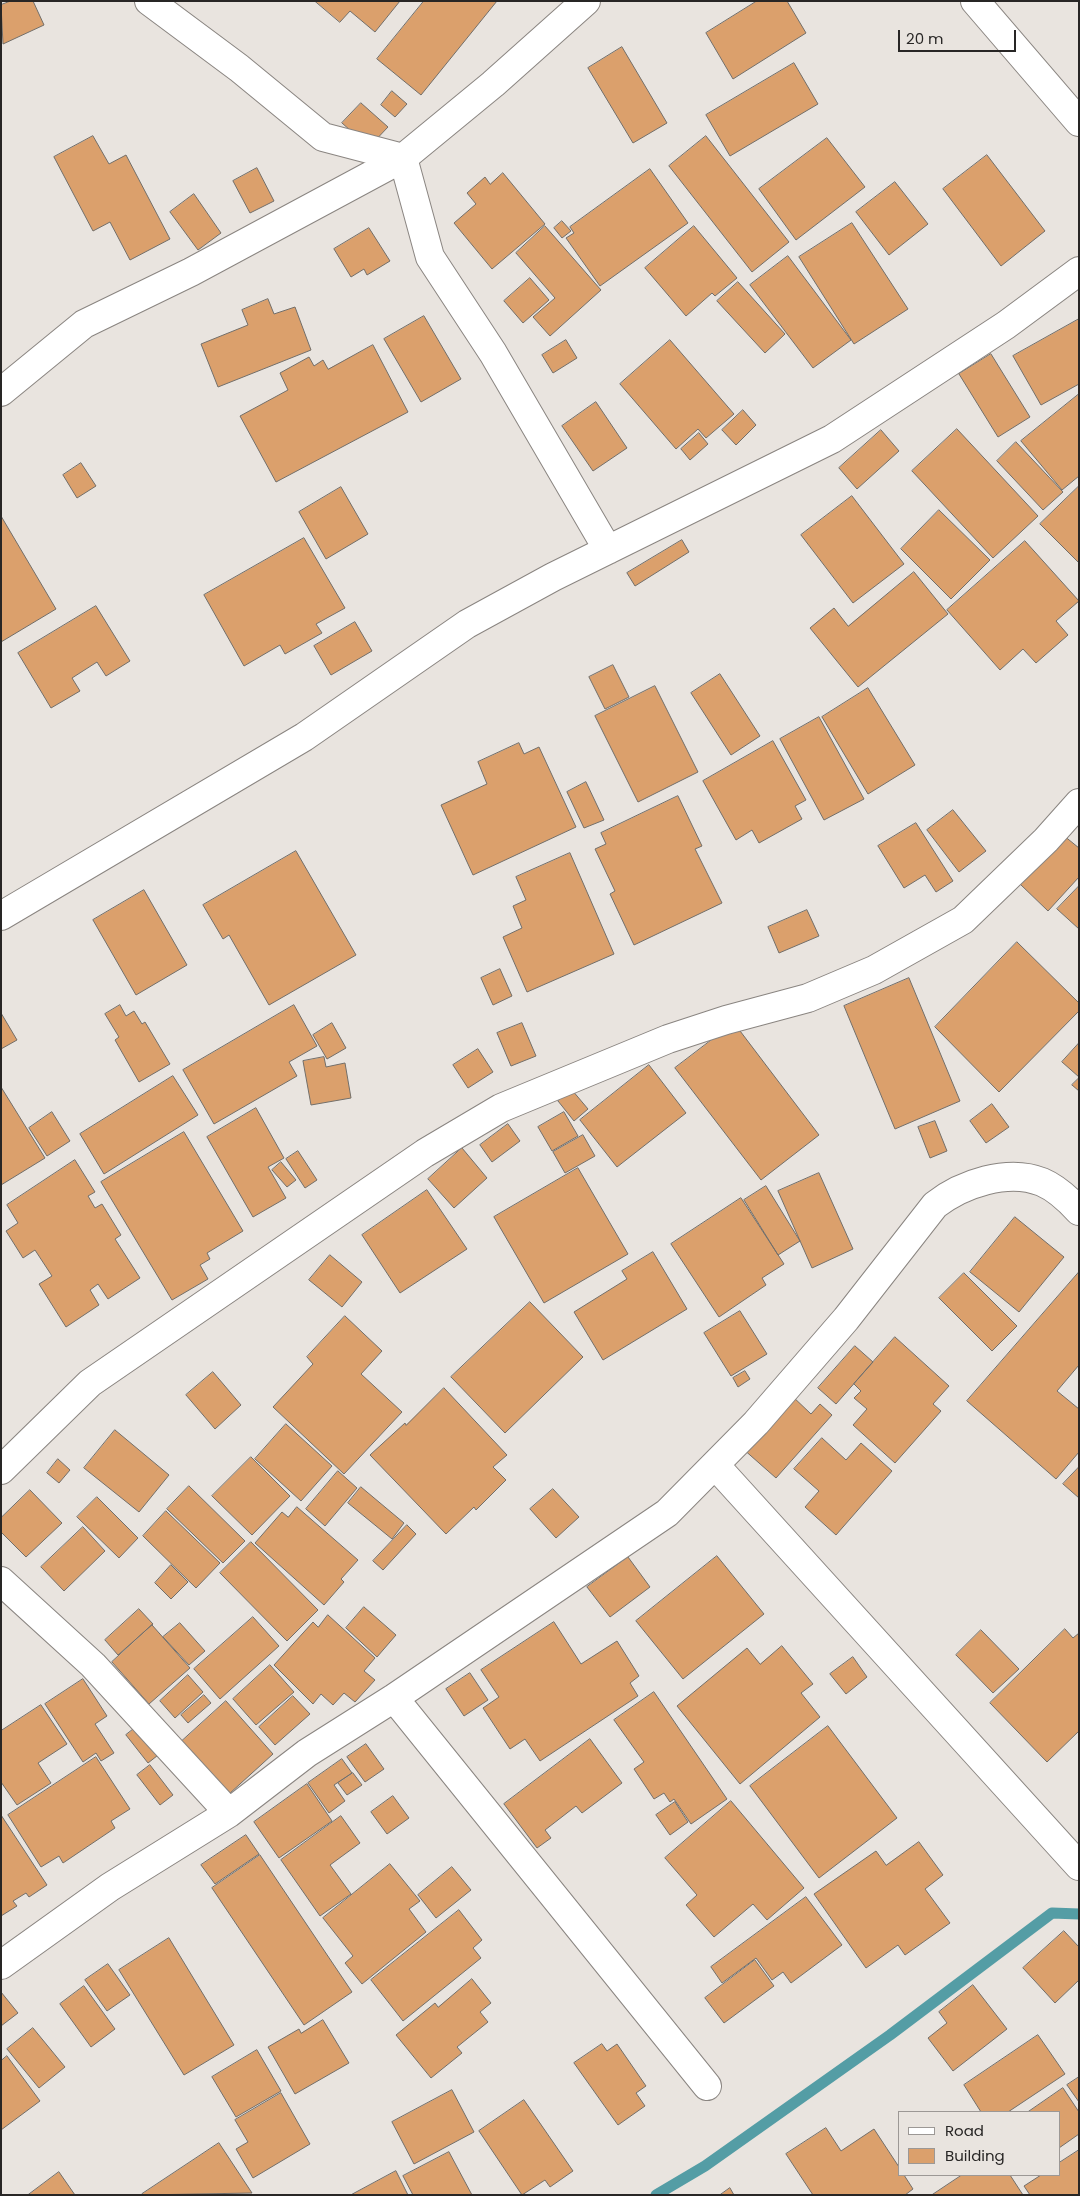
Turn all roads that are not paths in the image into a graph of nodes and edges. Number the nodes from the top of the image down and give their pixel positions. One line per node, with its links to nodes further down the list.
1 (150, 1): 5 (street)
2 (586, 1): 5 (street)
3 (975, 1): 4 (street)
4 (1076, 108)
5 (403, 158): 7 (street); 8 (street)
6 (1079, 271): 8 (street)
7 (1, 392)
8 (608, 550): 10 (street)
9 (1079, 803): 13 (street)
10 (1, 916)
11 (1079, 1211): 12 (street)
12 (714, 1466): 15 (street); 17 (street)
13 (1, 1470)
14 (1, 1581): 16 (street)
15 (394, 1698): 16 (street); 19 (street)
16 (229, 1813): 18 (street)
17 (1079, 1866)
18 (1, 1965)
19 (707, 2086)

